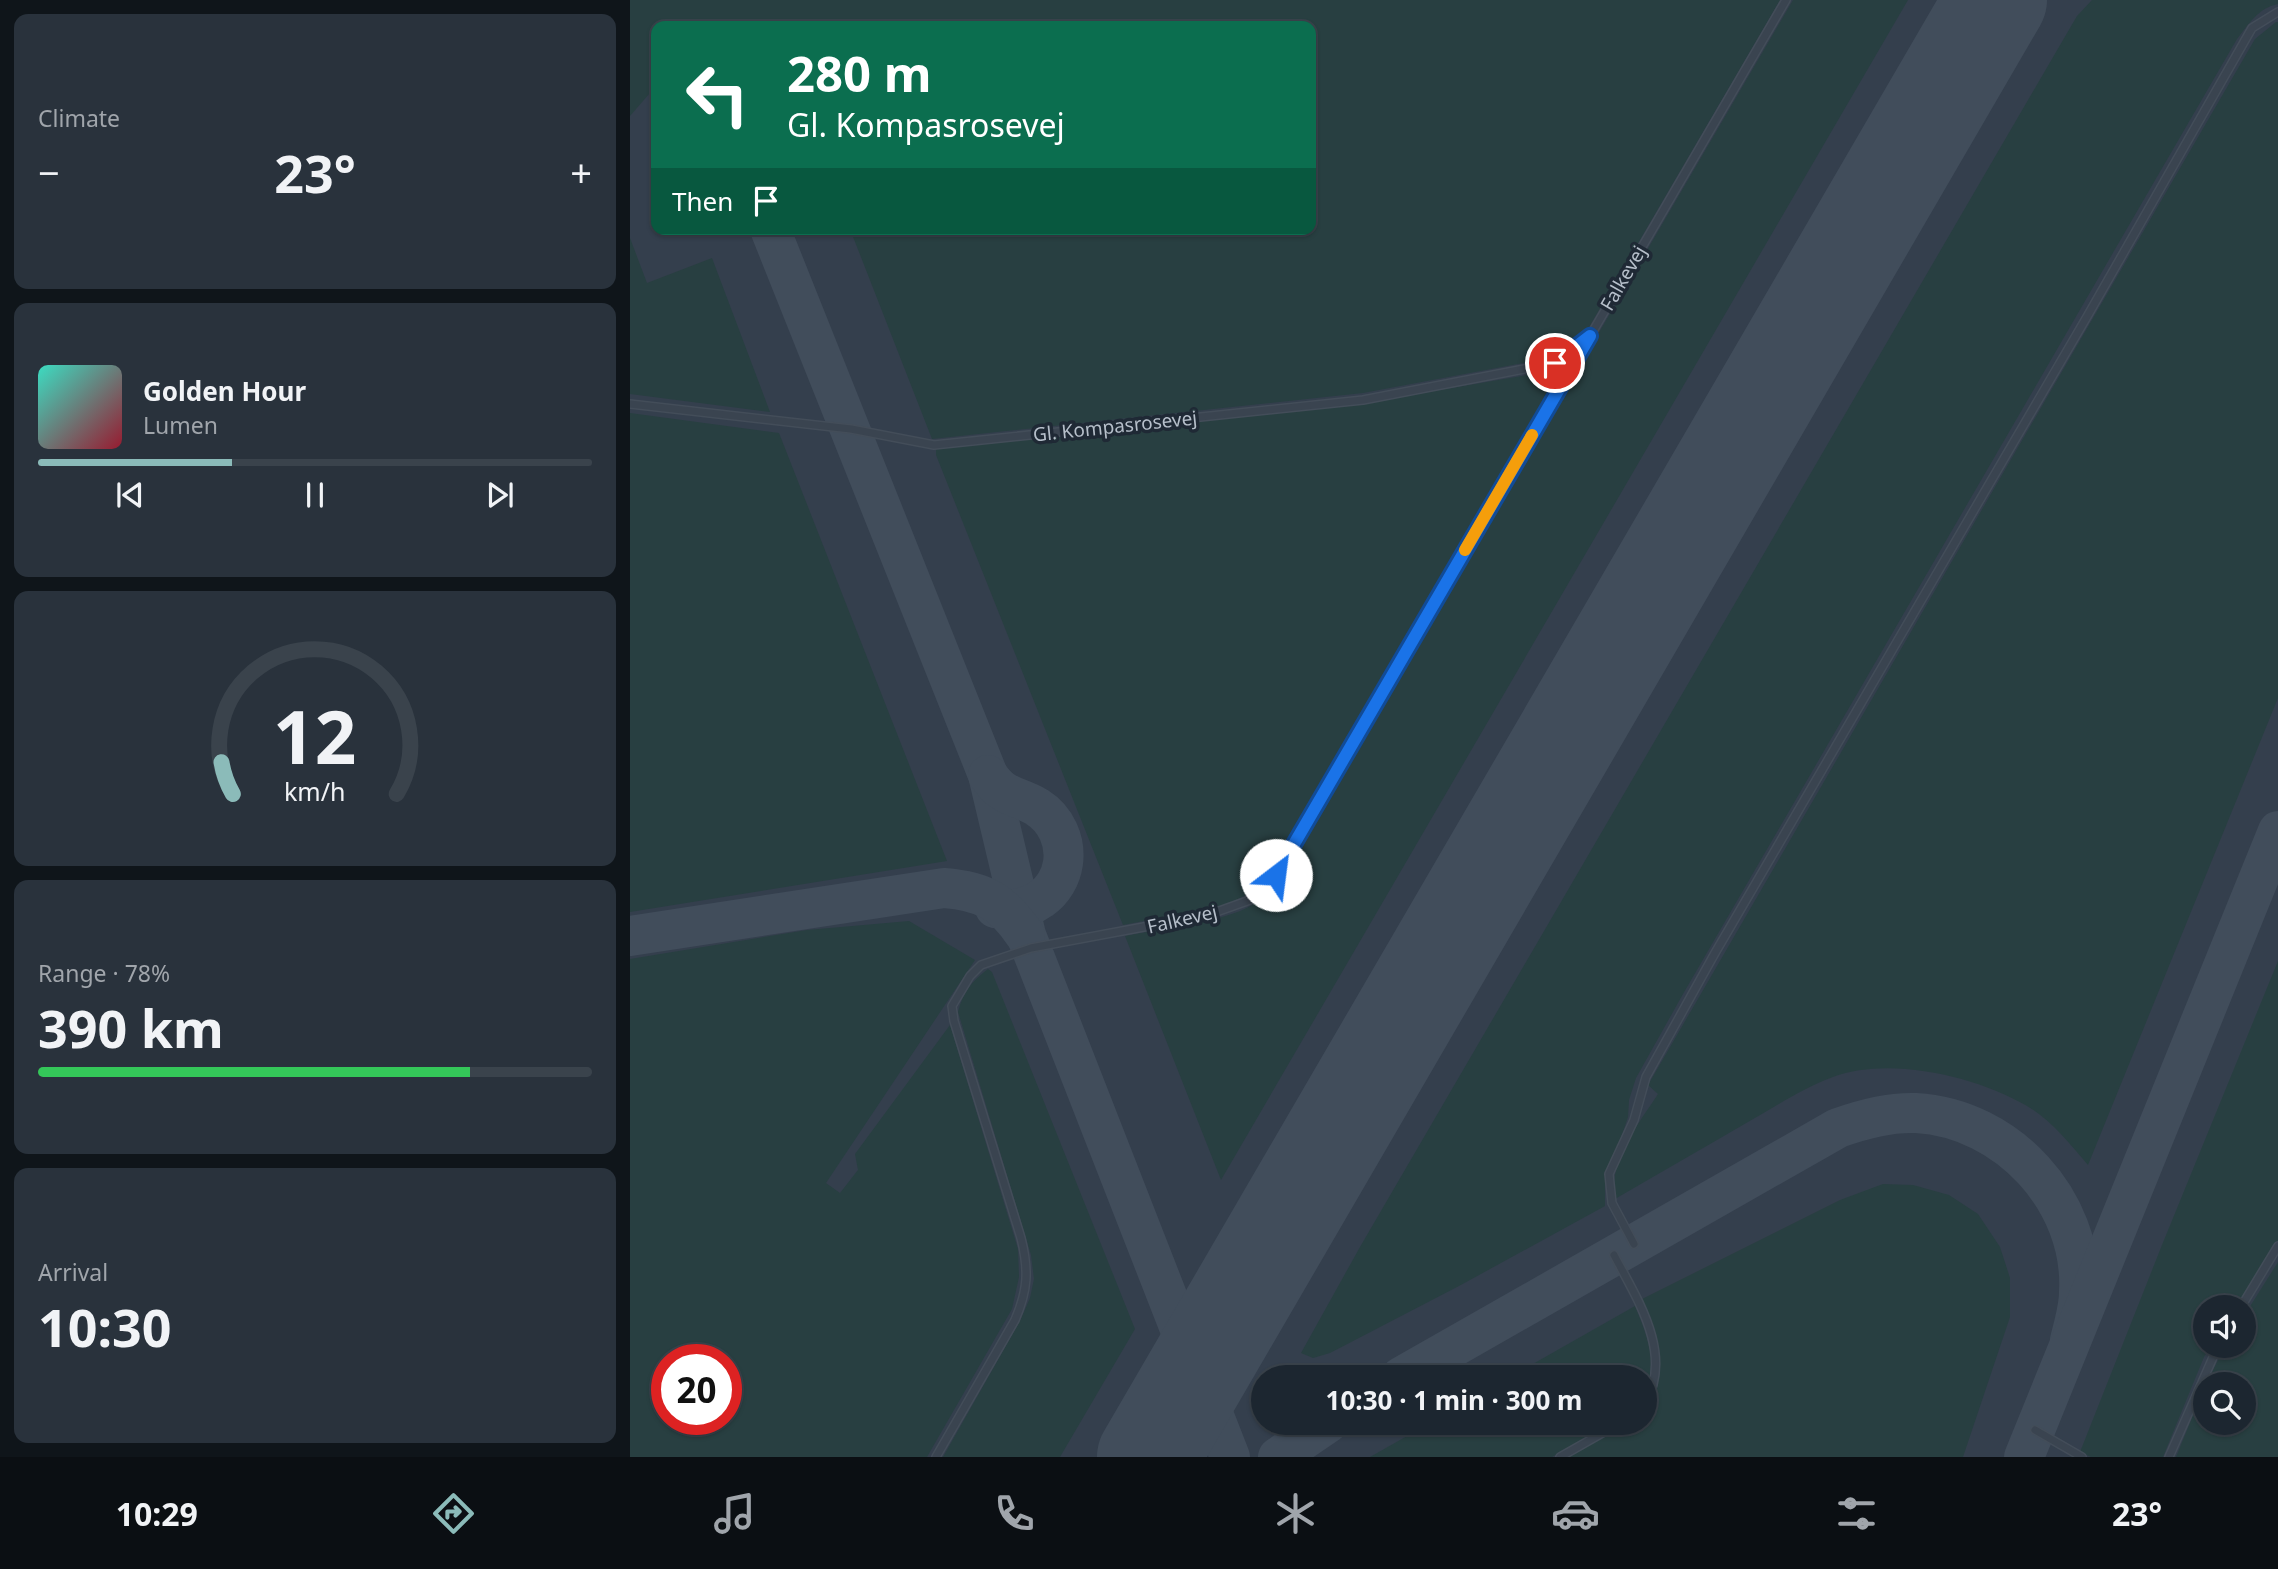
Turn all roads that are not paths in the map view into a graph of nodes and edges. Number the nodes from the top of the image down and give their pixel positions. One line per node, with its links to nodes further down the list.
1 (1786, 0): 3 (lane, Falkevej)
2 (2278, 12): 5 (lane)
3 (1590, 336): 4 (lane, Gl. Kompasrosevej); 13 (lane, Falkevej)
4 (630, 404)
5 (1634, 1244)
6 (2278, 1246): 8 (lane)
7 (1614, 1255): 10 (lane)
8 (2248, 1295)
9 (2213, 1358): 16 (lane)
10 (1656, 1365)
11 (2035, 1430): 15 (lane)
12 (1599, 1435): 14 (lane)
13 (936, 1457)
14 (1560, 1457)
15 (2082, 1457)
16 (2169, 1457)

